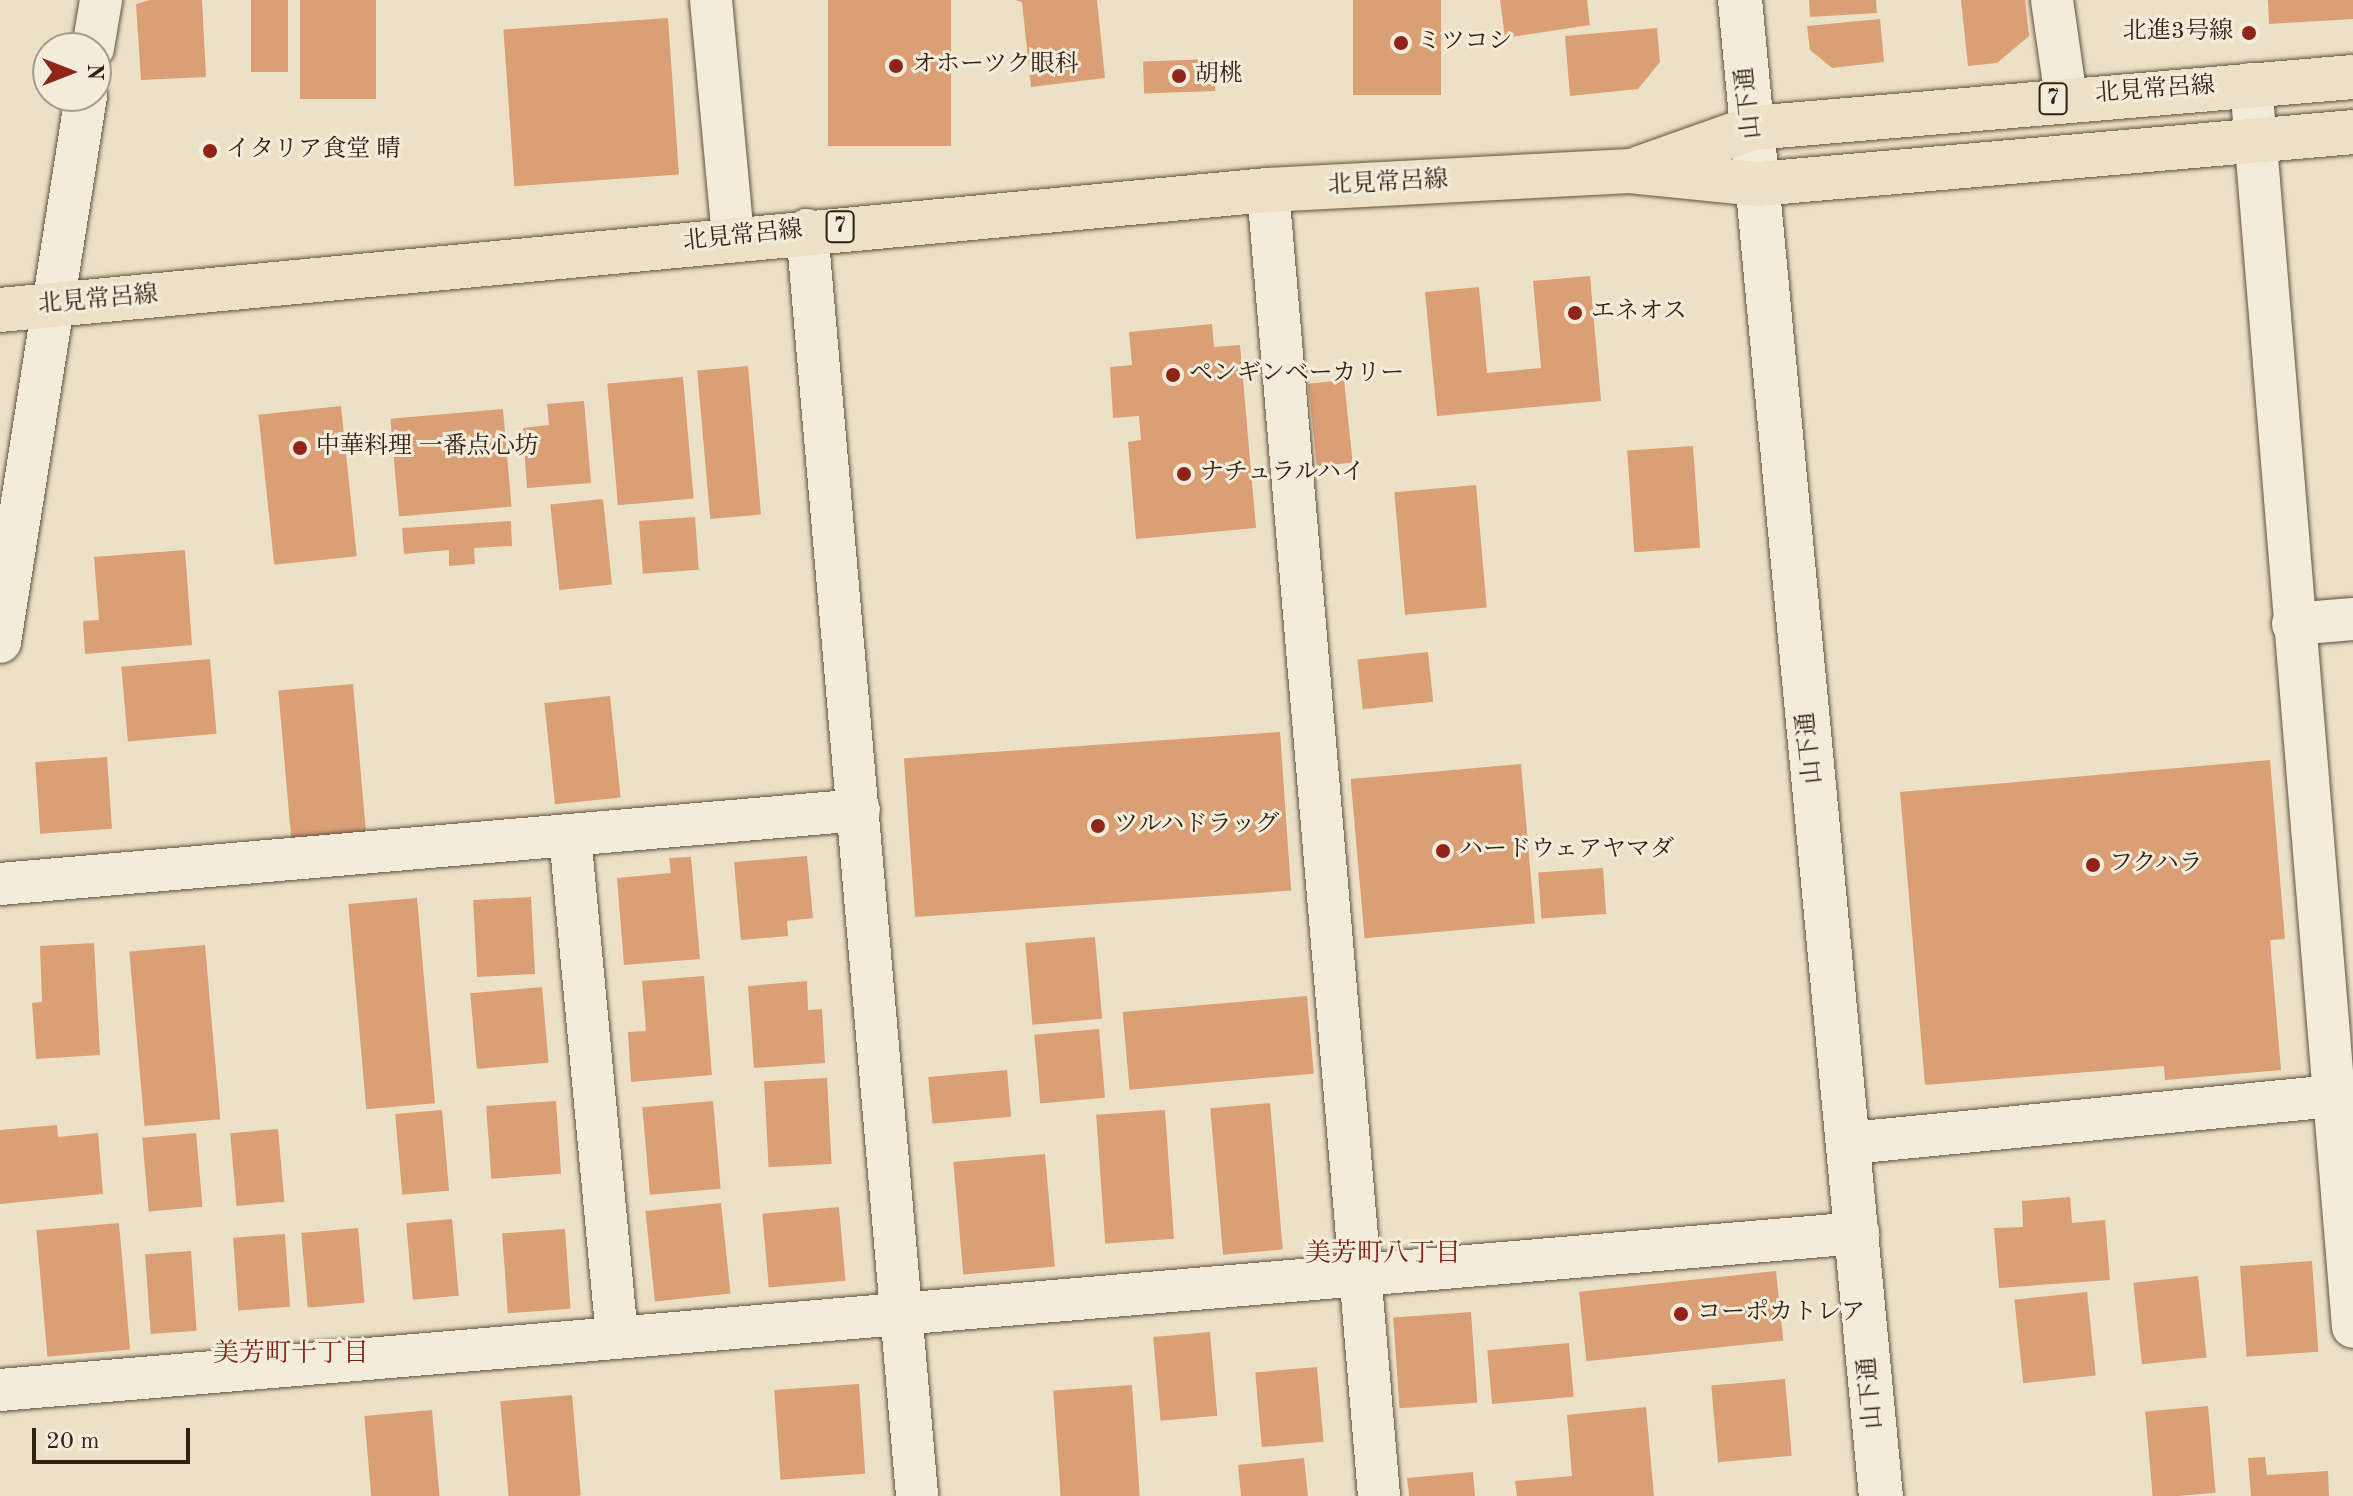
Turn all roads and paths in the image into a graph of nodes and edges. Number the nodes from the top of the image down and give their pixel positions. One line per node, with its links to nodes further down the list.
1 (101, 0): 5 (street)
2 (711, 0): 17 (street)
3 (1740, 0): 10 (street, 山下通)
4 (2052, 0): 8 (street)
5 (96, 32)
6 (2353, 77): 7 (main road, 北見常呂線 / 7)
7 (2251, 84): 8 (main road, 北見常呂線 / 7); 12 (street)
8 (2066, 98): 10 (main road, 北見常呂線 / 7)
9 (83, 112): 18 (street)
10 (1753, 128): 13 (main road, 北見常呂線 / 7); 14 (street, 山下通)
11 (2353, 132): 12 (main road, 北見常呂線 / 7)
12 (2253, 140): 14 (main road, 北見常呂線 / 7); 21 (street)
13 (1630, 171): 14 (main road, 北見常呂線 / 7); 15 (main road, 北見常呂線 / 7)
14 (1758, 184): 27 (street, 山下通)
15 (1268, 190): 16 (main road, 北見常呂線 / 7); 29 (street)
16 (807, 230): 17 (main road, 北見常呂線 / 7); 23 (street)
17 (733, 237): 18 (main road, 北見常呂線 / 7)
18 (52, 305): 19 (main road, 北見常呂線 / 7); 22 (street)
19 (0, 310)
20 (2353, 619): 21 (street)
21 (2293, 624): 26 (street)
22 (0, 642)
23 (859, 810): 24 (street); 30 (street)
24 (570, 835): 25 (street); 32 (street)
25 (0, 884)
26 (2342, 1095): 27 (street); 31 (street)
27 (1851, 1143): 28 (street, 山下通)
28 (1858, 1233): 29 (street); 36 (street, 山下通)
29 (1362, 1272): 30 (street); 35 (street)
30 (901, 1316): 32 (street); 34 (street)
31 (2353, 1327)
32 (617, 1337): 33 (street)
33 (0, 1390)
34 (917, 1496)
35 (1379, 1496)
36 (1881, 1496)

